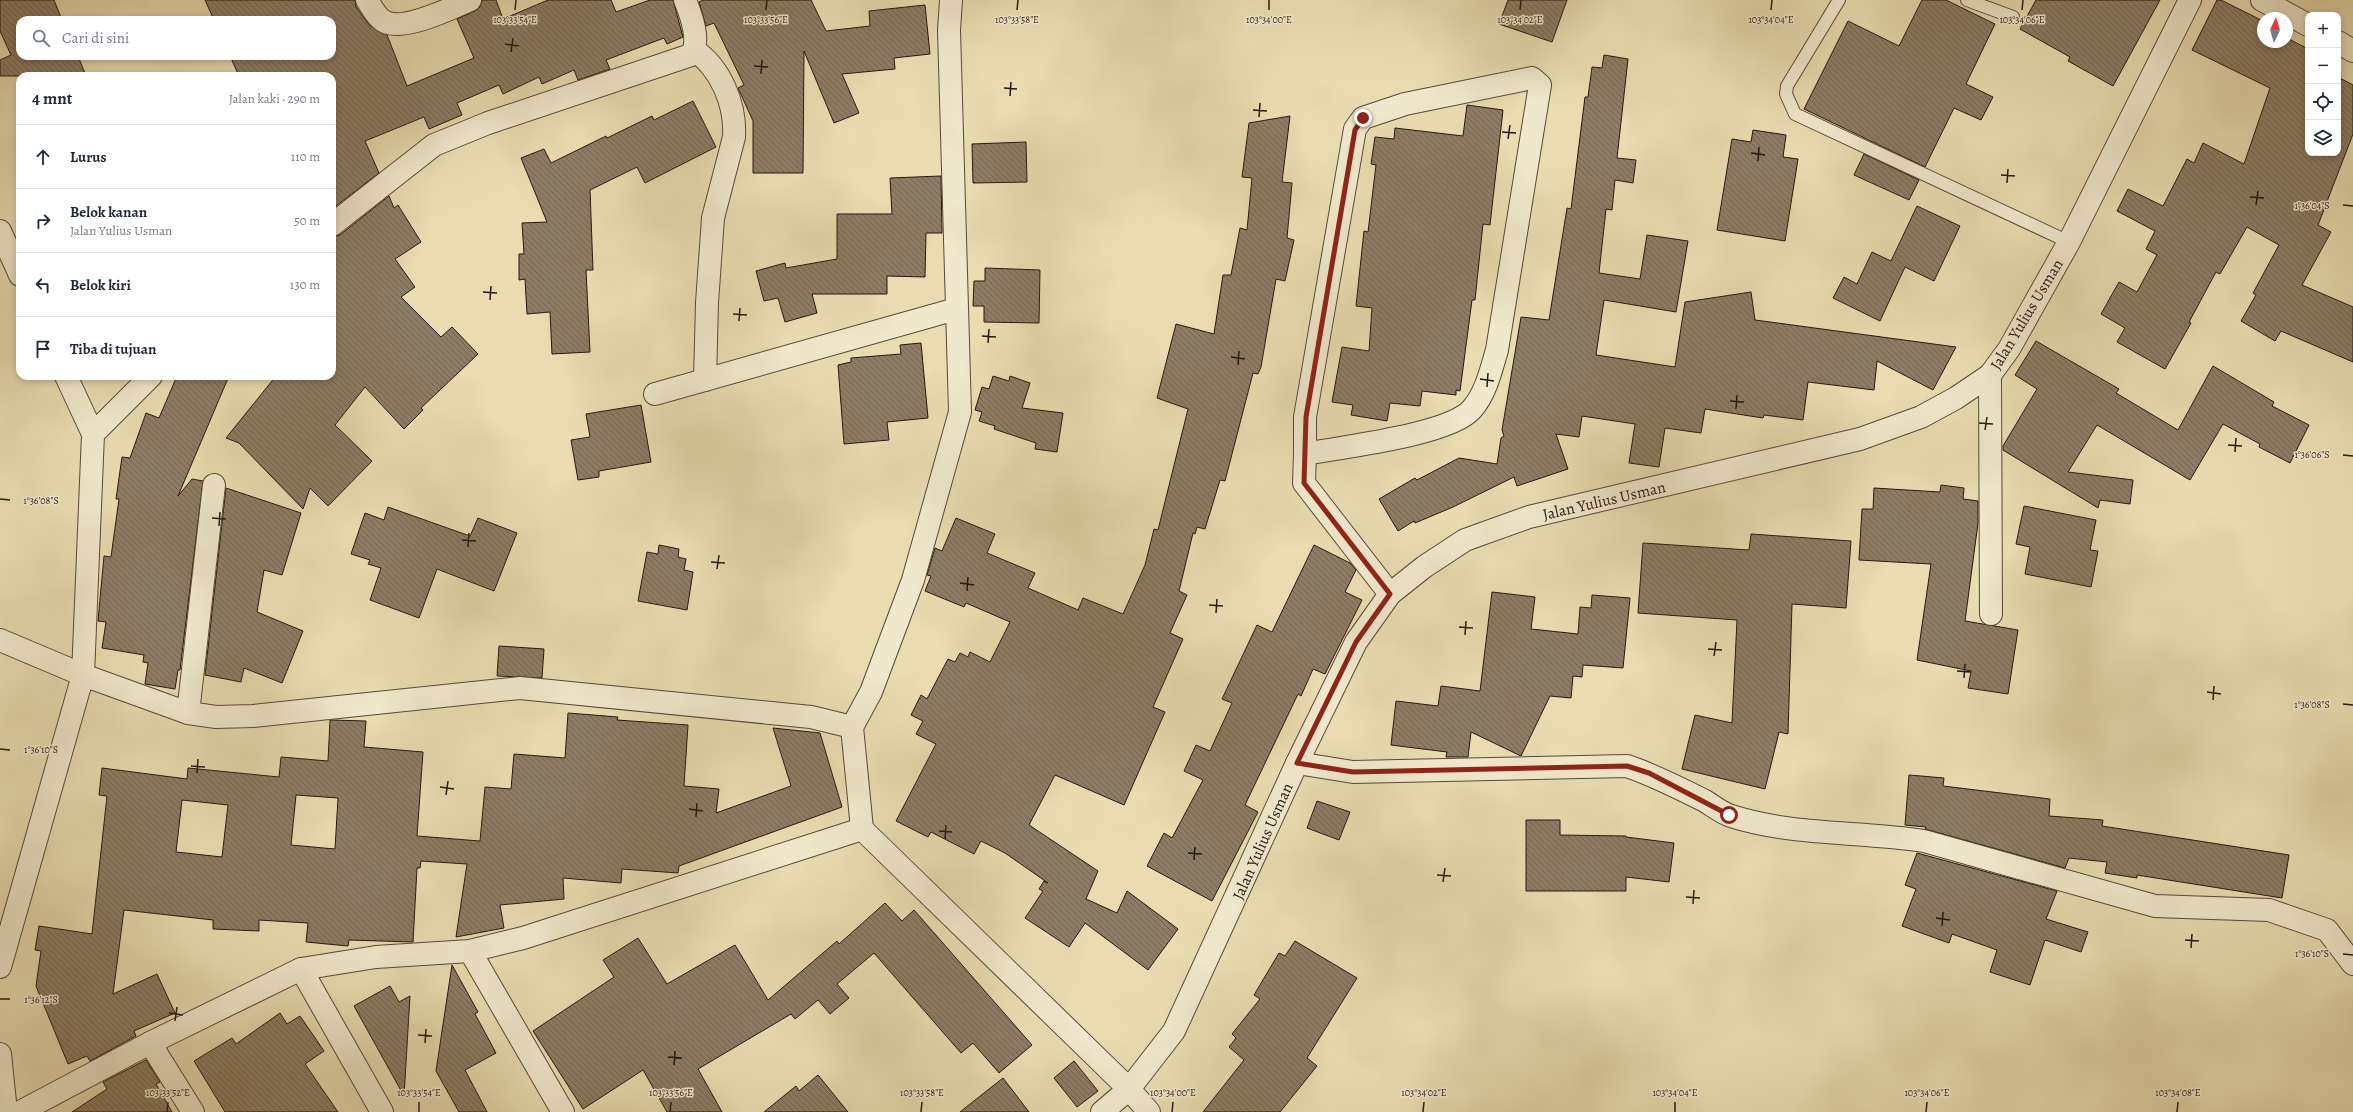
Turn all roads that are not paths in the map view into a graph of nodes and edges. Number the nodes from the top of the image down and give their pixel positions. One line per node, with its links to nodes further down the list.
1 (367, 0): 2 (street)
2 (470, 0)
3 (685, 0): 12 (street)
4 (951, 0): 18 (street)
5 (1839, 0): 16 (lane)
6 (1967, 0): 9 (lane)
7 (2190, 0): 16 (street, Jalan Yulius Usman)
8 (2262, 0): 10 (street)
9 (2013, 17)
10 (2305, 24)
11 (2341, 44): 13 (street)
12 (694, 50): 14 (street); 22 (street)
13 (2353, 51)
14 (336, 222)
15 (0, 231): 17 (street)
16 (2069, 242): 19 (street, Jalan Yulius Usman)
17 (16, 266)
18 (956, 309): 22 (street); 32 (street)
19 (1990, 375): 27 (street, Jalan Yulius Usman); 28 (street)
20 (68, 380): 24 (street)
21 (147, 380): 24 (street)
22 (705, 380): 23 (street)
23 (655, 394)
24 (93, 434): 30 (street)
25 (1305, 454): 25 (street); 27 (street)
26 (214, 485): 31 (street)
27 (1390, 594): 33 (street, Jalan Yulius Usman)
28 (1991, 614)
29 (0, 640): 30 (street)
30 (82, 674): 31 (street); 37 (street)
31 (188, 713): 32 (street)
32 (852, 727): 34 (street)
33 (1297, 763): 36 (street); 41 (street, Jalan Yulius Usman)
34 (862, 829): 35 (street); 41 (street)
35 (470, 952): 38 (street); 46 (street)
36 (2353, 964)
37 (0, 967)
38 (301, 969): 39 (street); 45 (street)
39 (150, 1042): 43 (street); 44 (street)
40 (0, 1054): 42 (street)
41 (1129, 1089): 47 (street, Jalan Yulius Usman); 48 (street)
42 (6, 1112)
43 (20, 1112)
44 (193, 1112)
45 (382, 1112)
46 (563, 1112)
47 (1102, 1112)
48 (1149, 1112)

